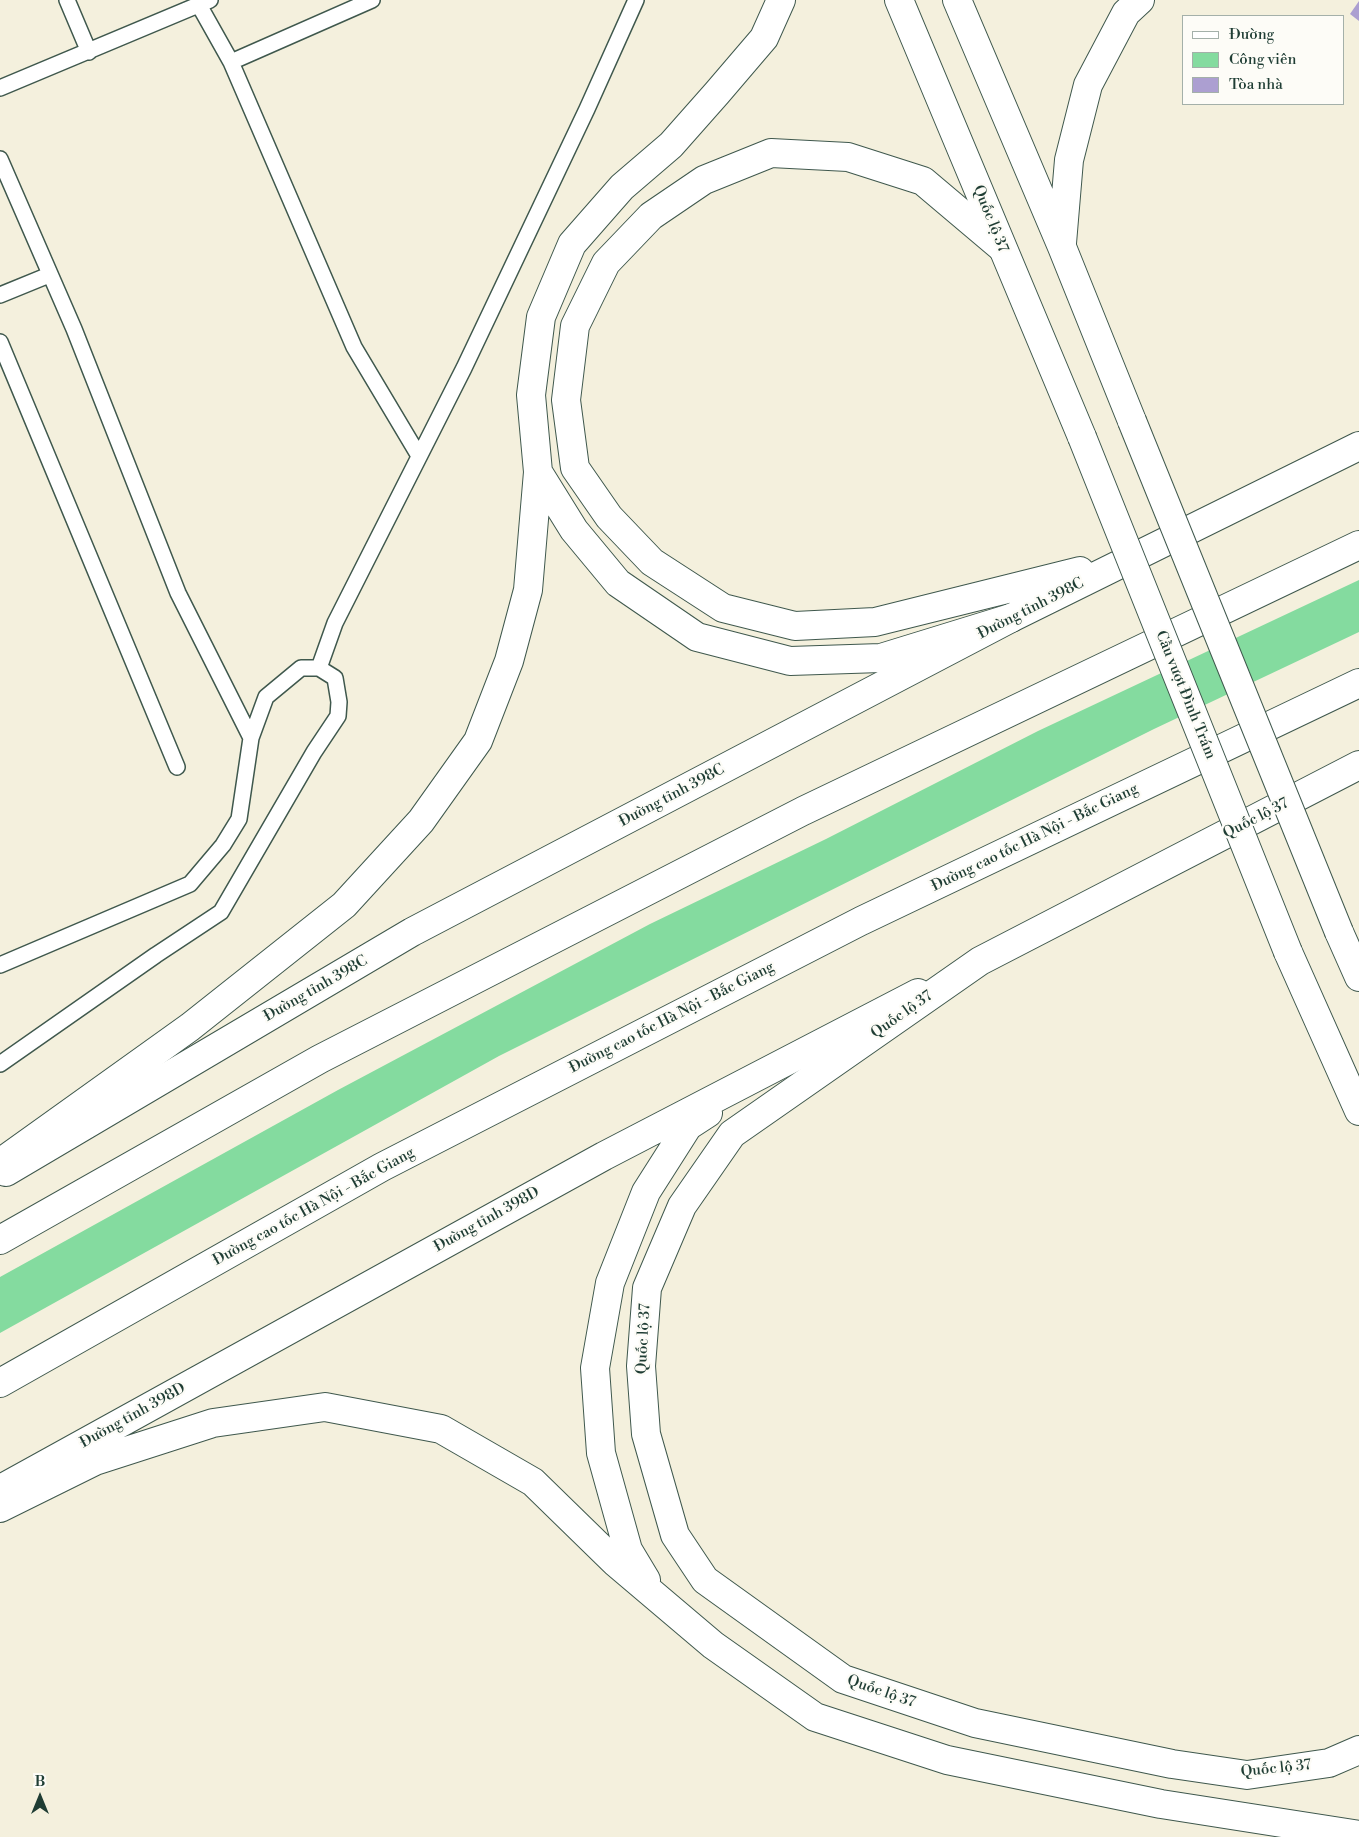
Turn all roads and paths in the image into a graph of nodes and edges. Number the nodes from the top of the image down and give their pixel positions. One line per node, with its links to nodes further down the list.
1 (67, 0): 9 (lane)
2 (372, 0): 10 (lane)
3 (636, 0): 21 (lane)
4 (782, 0): 23 (main road)
5 (899, 0): 13 (main road, Quốc lộ 37)
6 (957, 0): 14 (main road)
7 (1140, 0): 14 (main road)
8 (205, 3): 9 (lane); 10 (lane)
9 (89, 52): 11 (lane)
10 (230, 62): 21 (lane)
11 (0, 88)
12 (0, 158): 15 (lane)
13 (1000, 246): 18 (main road, Quốc lộ 37); 25 (main road)
14 (1062, 247): 34 (main road, bridge)
15 (49, 275): 16 (lane); 29 (lane)
16 (0, 296)
17 (0, 342): 31 (lane)
18 (1082, 437): 37 (main road, Cầu vượt Đình Trám, bridge)
19 (1359, 437): 22 (main road)
20 (1359, 446): 22 (main road, Đường tỉnh 398C)
21 (419, 456): 27 (lane)
22 (1322, 465): 25 (main road, Đường tỉnh 398C)
23 (538, 472): 26 (main road); 38 (main road)
24 (1359, 545): 40 (main road)
25 (1133, 558): 26 (main road, Đường tỉnh 398C)
26 (1011, 618): 39 (main road, Đường tỉnh 398C)
27 (319, 668): 29 (lane); 36 (lane)
28 (1359, 683): 41 (main road, Đường cao tốc Hà Nội - Bắc Giang)
29 (251, 738): 33 (lane)
30 (1359, 765): 32 (main road, Quốc lộ 37)
31 (177, 767)
32 (980, 961): 35 (main road, Đường tỉnh 398D); 45 (main road, Quốc lộ 37)
33 (0, 965)
34 (1359, 977)
35 (793, 1058): 42 (main road, Đường tỉnh 398D); 44 (main road)
36 (0, 1064)
37 (1359, 1111)
38 (0, 1163)
39 (0, 1175)
40 (0, 1240)
41 (0, 1383)
42 (0, 1489)
43 (0, 1508): 44 (main road)
44 (658, 1598): 46 (main road)
45 (1359, 1750)
46 (1359, 1835)

